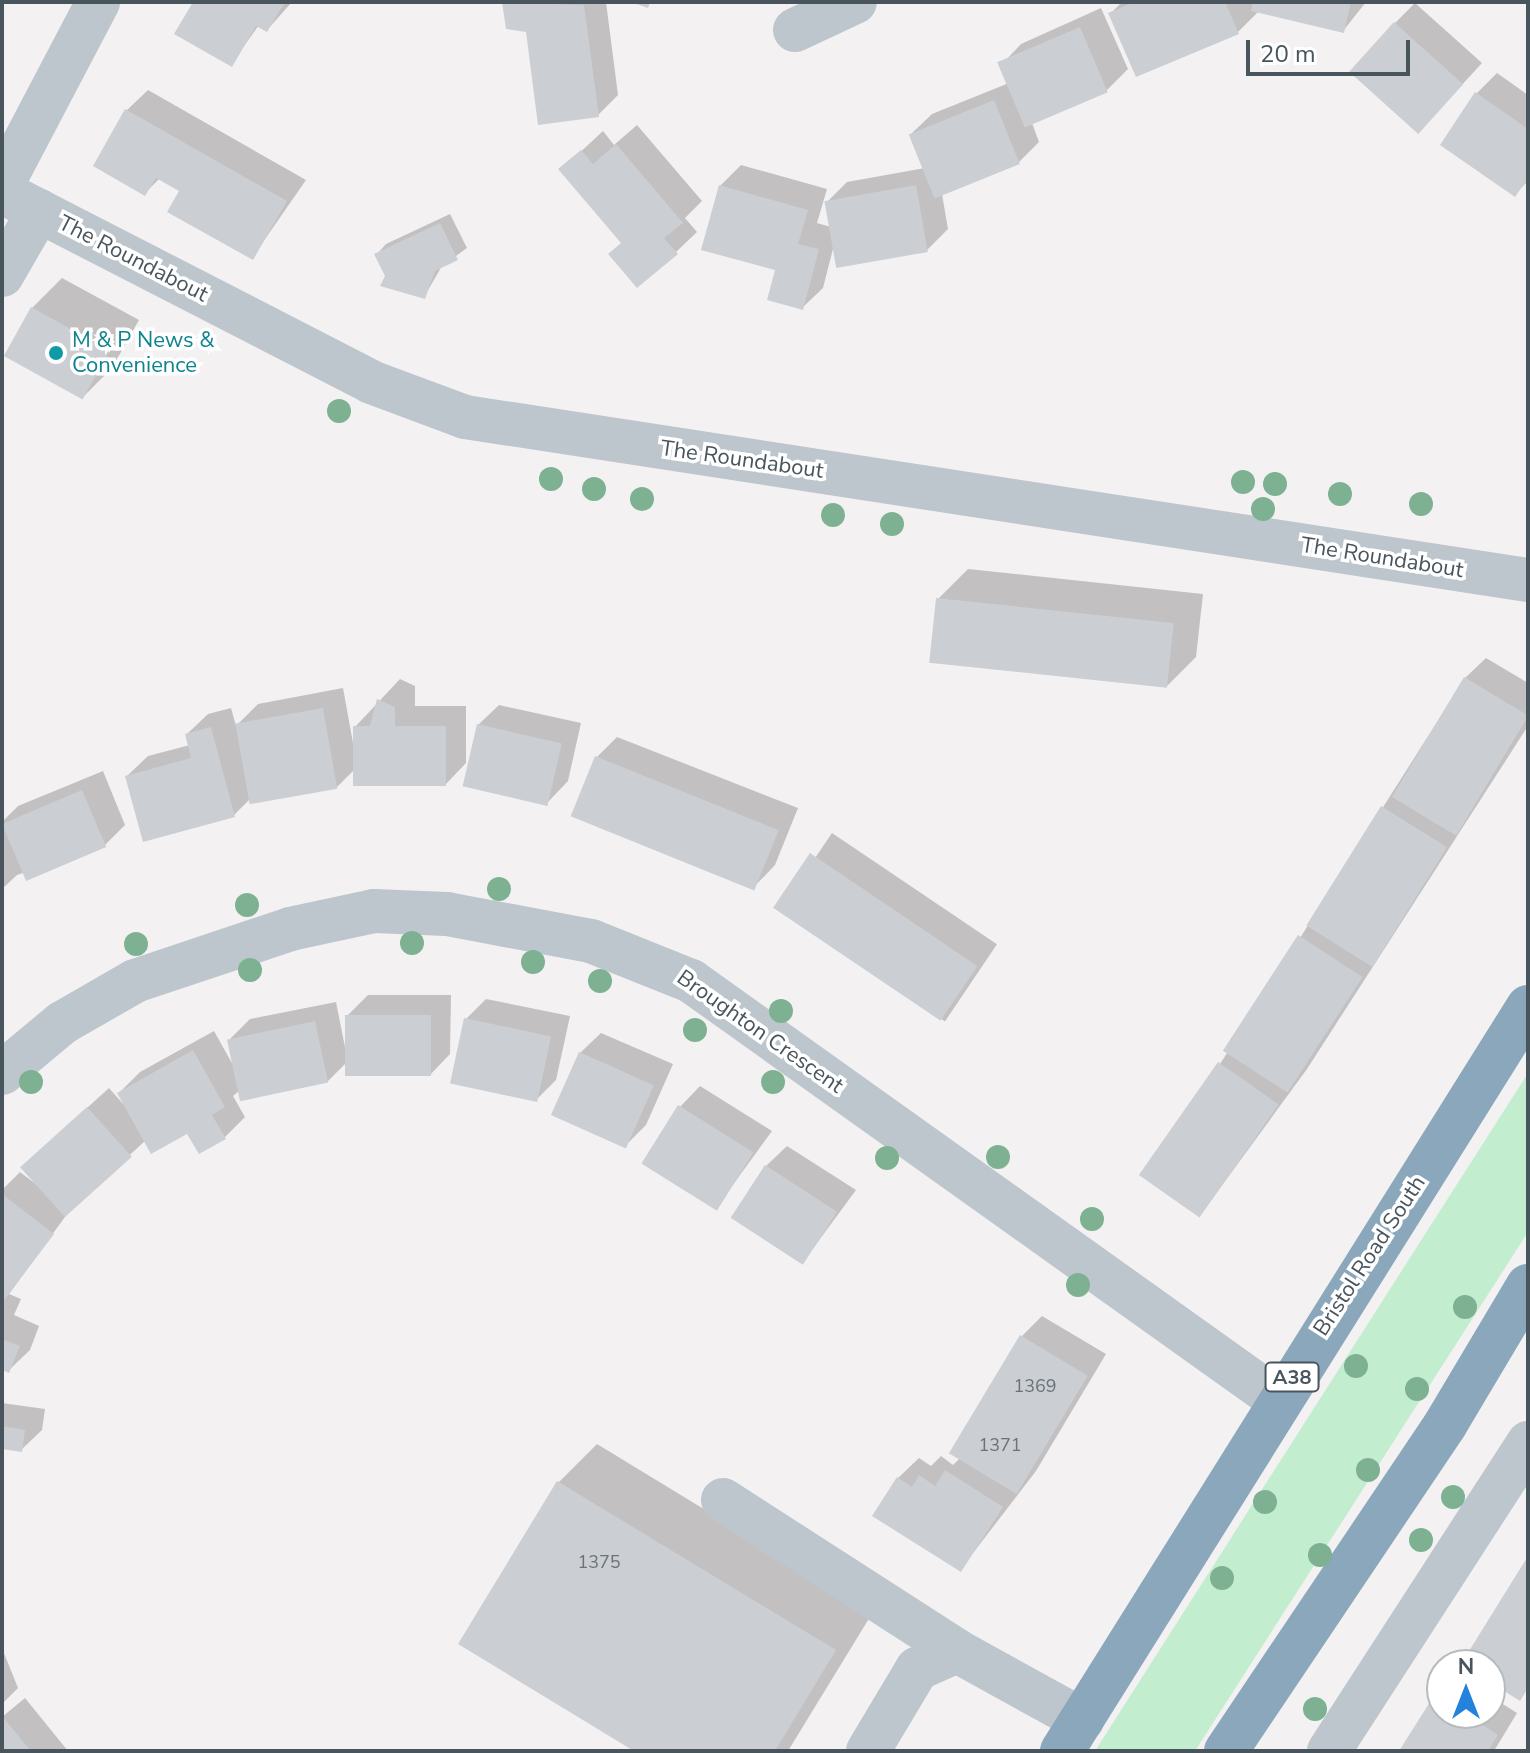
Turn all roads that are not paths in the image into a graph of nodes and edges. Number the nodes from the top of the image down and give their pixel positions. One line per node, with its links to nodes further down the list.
1 (98, 2): 4 (street)
2 (855, 2): 3 (street)
3 (795, 30)
4 (2, 185)
5 (21, 201): 6 (street); 7 (street, The Roundabout)
6 (2, 275)
7 (1528, 580)
8 (1528, 1007): 11 (highway, Bristol Road South / A38)
9 (2, 1073): 11 (street, Broughton Crescent)
10 (1528, 1286): 17 (highway)
11 (1277, 1399): 15 (highway, Bristol Road South / A38)
12 (1528, 1443): 18 (street)
13 (723, 1500): 14 (street)
14 (957, 1651): 15 (street); 16 (street)
15 (1072, 1735)
16 (868, 1751)
17 (1226, 1751)
18 (1329, 1751)

